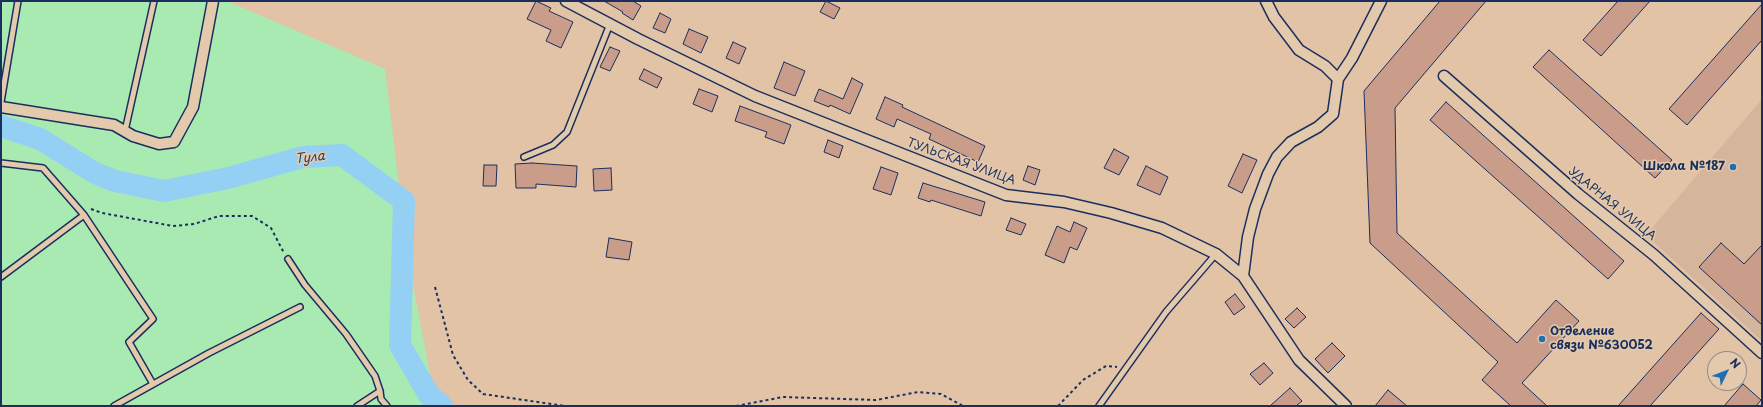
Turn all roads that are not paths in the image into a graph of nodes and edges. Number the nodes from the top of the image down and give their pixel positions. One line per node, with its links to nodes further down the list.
1 (18, 1): 10 (lane)
2 (154, 1): 12 (lane)
3 (213, 1): 12 (street)
4 (566, 1): 7 (street, ТУЛЬСКАЯ УЛИЦА)
5 (1266, 1): 9 (street)
6 (1381, 1): 9 (street)
7 (610, 24): 13 (lane); 16 (street, ТУЛЬСКАЯ УЛИЦА)
8 (1444, 76): 21 (street, УДАРНАЯ УЛИЦА)
9 (1338, 79): 18 (street)
10 (1, 102)
11 (1, 107): 12 (street)
12 (124, 131)
13 (524, 157)
14 (1, 163): 15 (lane)
15 (84, 215): 19 (lane); 22 (lane)
16 (1216, 254): 18 (street, ТУЛЬСКАЯ УЛИЦА); 27 (lane)
17 (288, 259): 23 (lane)
18 (1243, 276): 28 (street, ТУЛЬСКАЯ УЛИЦА)
19 (1, 277)
20 (300, 307): 22 (lane)
21 (1762, 353)
22 (153, 384): 24 (lane)
23 (380, 391): 25 (lane); 26 (lane)
24 (114, 406)
25 (357, 406)
26 (386, 406)
27 (1099, 406)
28 (1346, 406)

